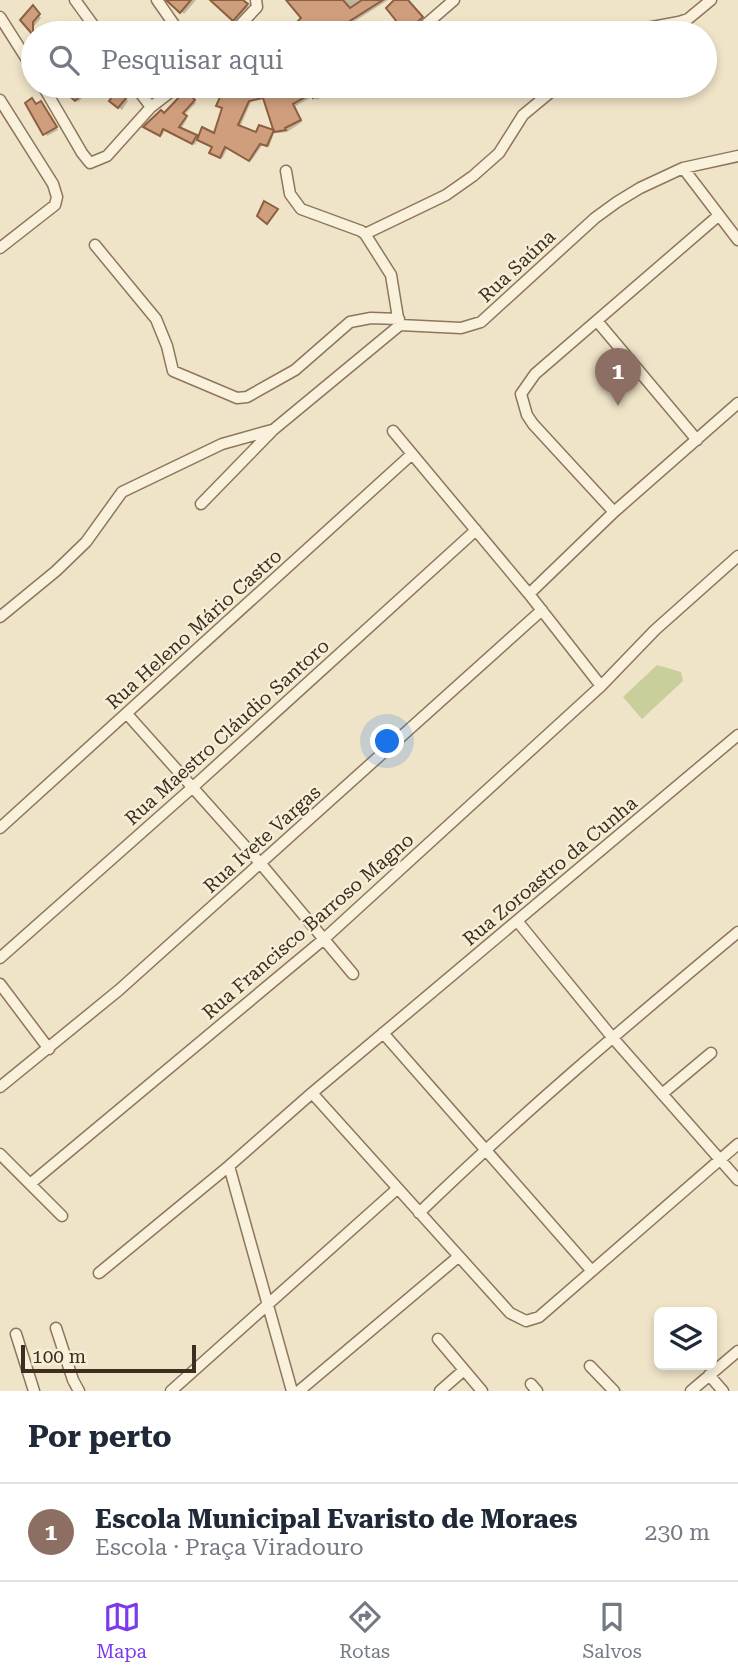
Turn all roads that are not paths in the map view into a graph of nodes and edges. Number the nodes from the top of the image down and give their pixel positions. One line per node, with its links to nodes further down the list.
1 (75, 0): 7 (street)
2 (157, 0): 8 (street)
3 (256, 0): 9 (street)
4 (454, 0): 10 (street)
5 (710, 0): 11 (street)
6 (0, 18): 12 (street)
7 (90, 21)
8 (172, 21)
9 (244, 21)
10 (430, 21)
11 (681, 21)
12 (21, 50)
13 (50, 98): 18 (street)
14 (144, 98): 18 (street)
15 (162, 98): 18 (street)
16 (544, 98): 23 (street)
17 (0, 100): 26 (street)
18 (150, 107)
19 (738, 156): 20 (street, Rua Saúna)
20 (683, 168): 22 (street); 28 (street, Rua Saúna)
21 (286, 171): 23 (street)
22 (718, 216): 24 (street); 27 (street)
23 (365, 234): 28 (street)
24 (738, 240)
25 (95, 245): 28 (street, Rua Saúna)
26 (0, 248)
27 (597, 321): 32 (street); 35 (street)
28 (399, 322): 30 (street)
29 (738, 403): 32 (street)
30 (273, 430): 34 (street); 40 (street)
31 (393, 431): 33 (street)
32 (697, 440): 35 (street)
33 (412, 454): 36 (street); 42 (street, Rua Heleno Mário Castro)
34 (201, 505)
35 (614, 512): 38 (street)
36 (476, 530): 38 (street); 44 (street, Rua Maestro Cláudio Santoro)
37 (738, 556): 41 (street, Rua Francisco Barroso Magno)
38 (529, 594): 39 (street)
39 (542, 610): 41 (street); 46 (street, Rua Ivete Vargas)
40 (0, 617)
41 (601, 686): 49 (street, Rua Francisco Barroso Magno)
42 (127, 714): 44 (street); 45 (street, Rua Heleno Mário Castro)
43 (736, 741): 47 (street, Rua Zoroastro da Cunha)
44 (194, 787): 46 (street); 50 (street, Rua Maestro Cláudio Santoro)
45 (0, 828)
46 (261, 863): 49 (street); 55 (street, Rua Ivete Vargas)
47 (518, 922): 53 (street, Rua Zoroastro da Cunha); 54 (street)
48 (738, 932): 54 (street)
49 (324, 939): 51 (street); 66 (street, Rua Francisco Barroso Magno)
50 (0, 958)
51 (353, 974)
52 (0, 984): 55 (street)
53 (383, 1033): 58 (street, Rua Zoroastro da Cunha); 61 (street)
54 (612, 1037): 59 (street); 61 (street)
55 (49, 1049): 57 (street, Rua Ivete Vargas)
56 (711, 1053): 59 (street)
57 (0, 1087)
58 (312, 1093): 64 (street, Rua Zoroastro da Cunha); 67 (street)
59 (662, 1094): 63 (street)
60 (738, 1144): 63 (street)
61 (485, 1149): 68 (street); 71 (street)
62 (0, 1154): 66 (street)
63 (720, 1159): 65 (street); 71 (street)
64 (229, 1166): 72 (street, Rua Zoroastro da Cunha); 73 (street)
65 (738, 1180)
66 (30, 1184): 69 (street)
67 (397, 1189): 68 (street); 73 (street)
68 (419, 1213): 70 (street)
69 (62, 1216)
70 (458, 1257): 71 (street); 85 (street)
71 (591, 1270)
72 (99, 1273)
73 (269, 1305): 83 (street); 84 (street)
74 (56, 1328): 82 (street)
75 (16, 1334): 81 (street)
76 (438, 1339): 79 (street)
77 (738, 1351): 80 (street)
78 (590, 1366): 88 (street)
79 (464, 1370): 86 (street); 87 (street)
80 (709, 1375): 89 (street); 90 (street)
81 (34, 1391)
82 (79, 1391)
83 (171, 1391)
84 (292, 1391)
85 (299, 1391)
86 (440, 1391)
87 (482, 1391)
88 (614, 1391)
89 (691, 1391)
90 (723, 1391)

